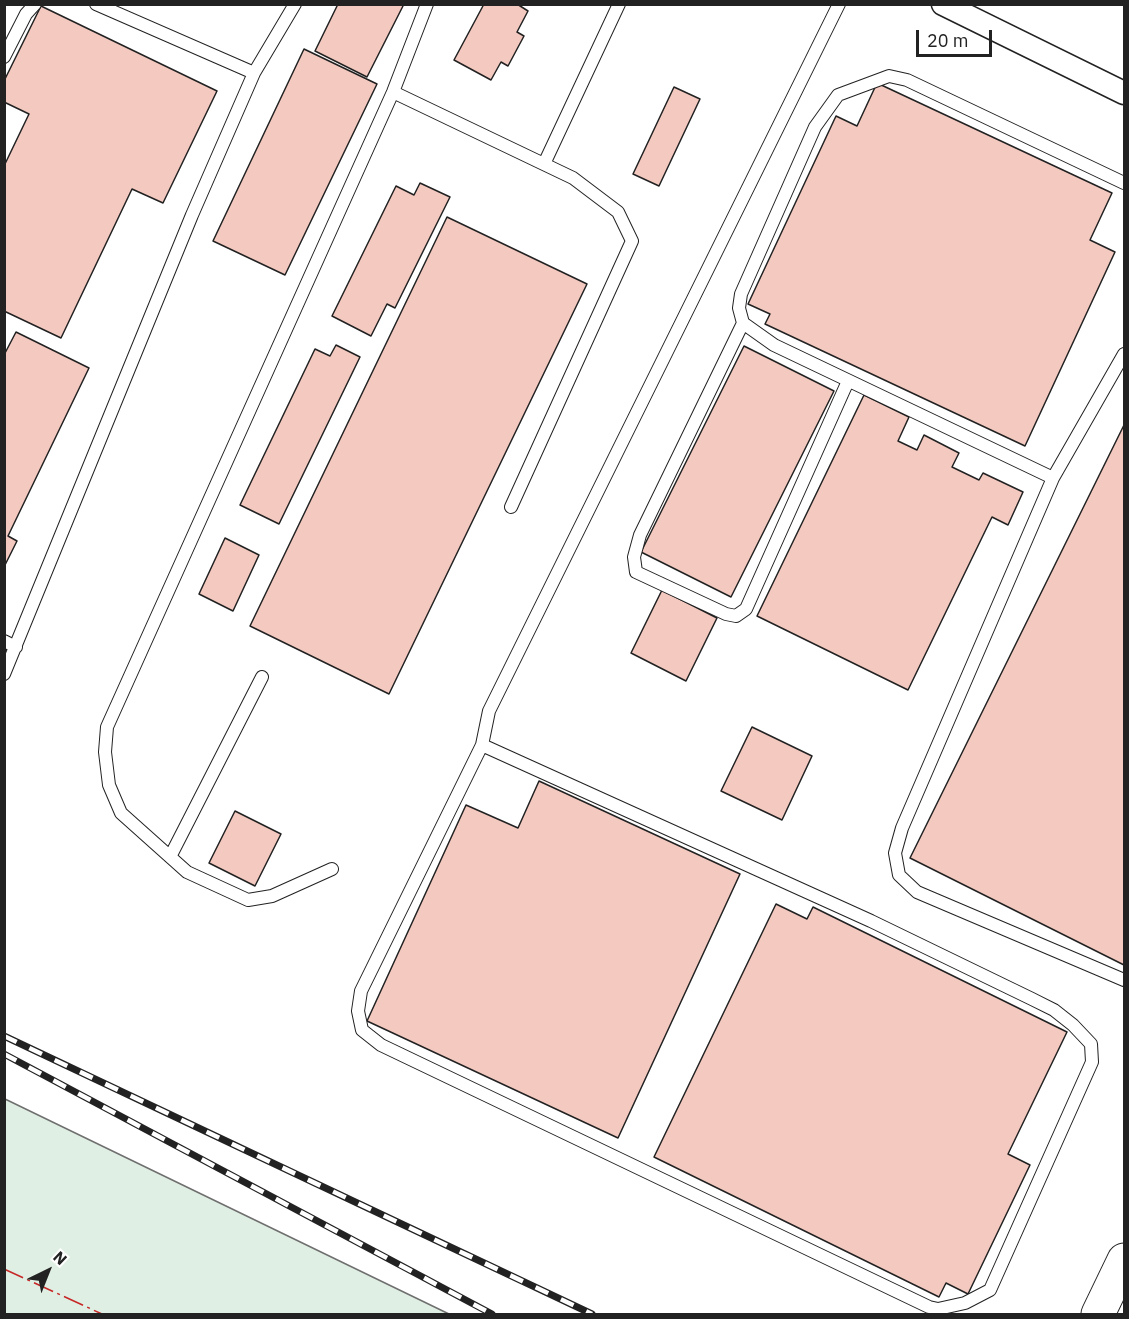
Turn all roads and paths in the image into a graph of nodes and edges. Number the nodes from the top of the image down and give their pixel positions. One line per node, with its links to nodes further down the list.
1 (35, 4): 8 (lane)
2 (96, 4): 9 (lane)
3 (295, 4): 9 (lane)
4 (427, 4): 10 (lane)
5 (619, 4): 12 (lane)
6 (839, 4): 23 (lane)
7 (943, 4): 11 (street)
8 (4, 57)
9 (254, 73): 20 (lane)
10 (393, 92): 12 (lane); 24 (lane)
11 (1125, 93)
12 (544, 164): 18 (lane)
13 (1125, 183): 14 (lane)
14 (743, 323): 16 (lane); 16 (lane)
15 (1125, 354): 17 (lane)
16 (848, 381): 17 (lane)
17 (1053, 478): 26 (lane)
18 (511, 507)
19 (4, 641): 20 (lane)
20 (16, 647): 21 (lane)
21 (4, 674)
22 (262, 677): 24 (lane)
23 (482, 745): 23 (lane)
24 (171, 855): 25 (lane)
25 (332, 870)
26 (1125, 980)
27 (1120, 1269): 28 (highway)
28 (1098, 1314)

